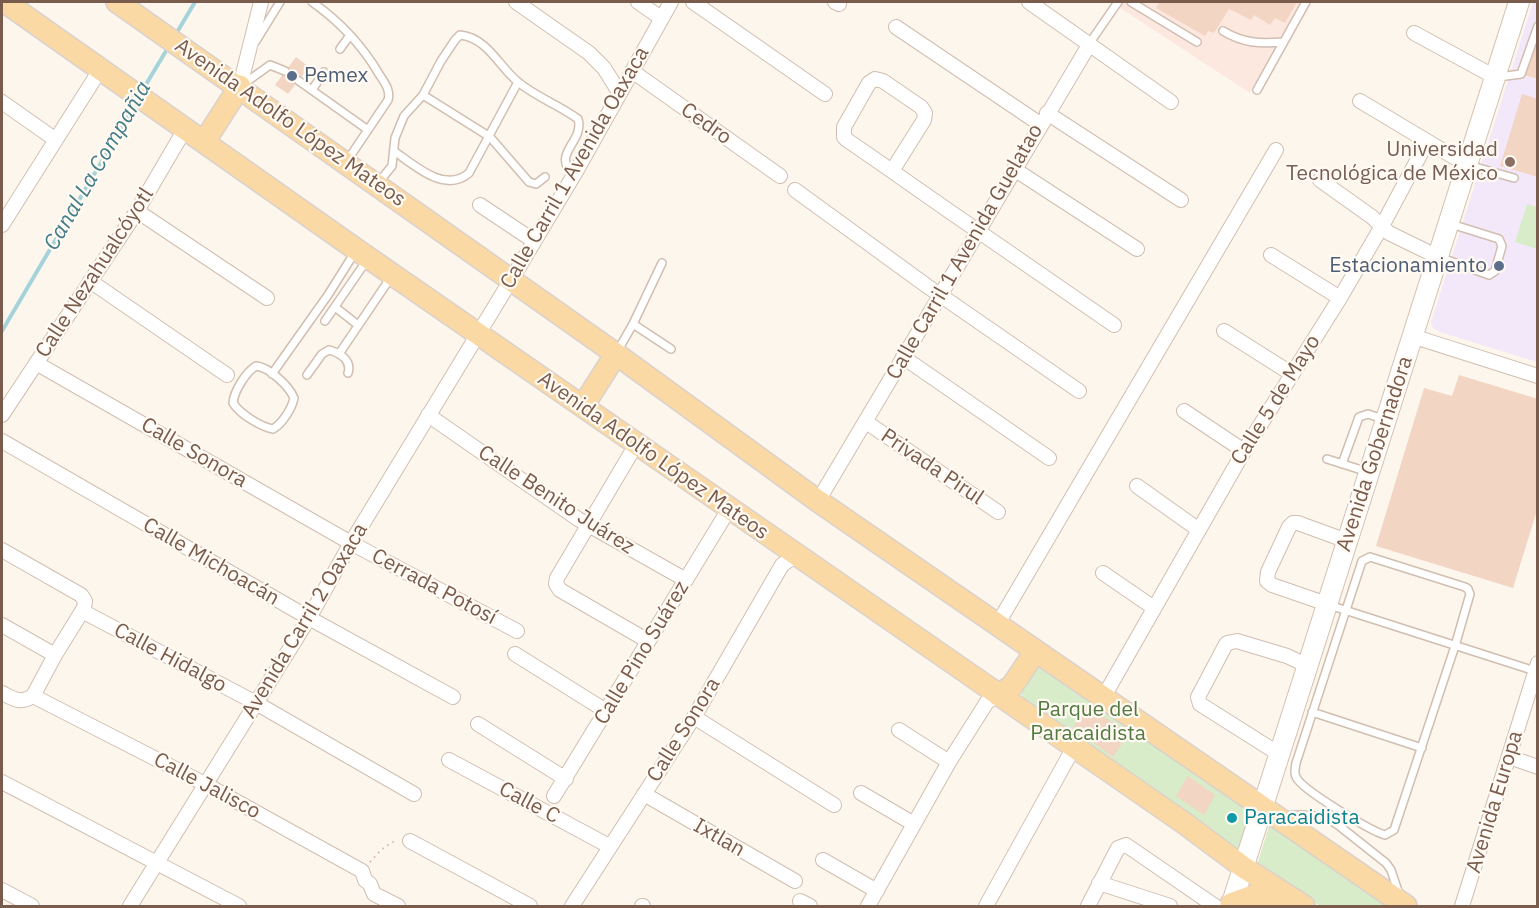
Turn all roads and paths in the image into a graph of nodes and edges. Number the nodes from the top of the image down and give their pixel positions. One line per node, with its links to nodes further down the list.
1 (5, 2): 29 (main road, Avenida Adolfo López Mateos)
2 (261, 2): 25 (street)
3 (279, 2): 25 (lane)
4 (312, 2): 20 (lane)
5 (516, 2): 36 (street)
6 (638, 2): 15 (street)
7 (671, 2): 15 (street, Calle Carril 1 Avenida Oaxaca)
8 (693, 2): 37 (street)
9 (1029, 2): 23 (street)
10 (1131, 2): 21 (lane)
11 (1306, 2): 22 (lane)
12 (1519, 2): 30 (street, Avenida Gobernadora)
13 (1117, 3): 23 (lane, Calle Carril 1 Avenida Guelatao)
14 (134, 9): 33 (main road, Avenida Adolfo López Mateos)
15 (661, 18): 27 (street, Calle Carril 1 Avenida Oaxaca)
16 (1538, 26): 30 (lane)
17 (896, 27): 42 (street)
18 (1223, 31): 22 (lane)
19 (1414, 33): 30 (street)
20 (350, 35): 24 (lane); 44 (lane)
21 (1197, 42)
22 (1282, 42): 35 (lane)
23 (1089, 45): 41 (street); 42 (street, Calle Carril 1 Avenida Guelatao)
24 (340, 49)
25 (250, 52): 33 (street)
26 (285, 71): 33 (lane)
27 (632, 71): 36 (street, Calle Carril 1 Avenida Oaxaca); 56 (street, Cedro)
28 (324, 72): 34 (lane)
29 (105, 73): 43 (main road, Avenida Adolfo López Mateos); 46 (street)
30 (1495, 77): 52 (street, Avenida Gobernadora)
31 (299, 81): 34 (lane)
32 (518, 82): 38 (lane); 45 (lane); 55 (lane)
33 (240, 86): 47 (main road); 51 (main road, Avenida Adolfo López Mateos)
34 (312, 90): 44 (lane)
35 (1257, 90)
36 (619, 92): 55 (street, Calle Carril 1 Avenida Oaxaca)
37 (825, 94)
38 (423, 95): 45 (lane); 50 (lane)
39 (1360, 101): 48 (street)
40 (2, 102): 46 (street)
41 (1171, 102)
42 (1044, 119): 53 (street, Calle Carril 1 Avenida Guelatao); 62 (street)
43 (181, 126): 47 (main road, Avenida Adolfo López Mateos); 65 (street, Calle Nezahualcóyotl)
44 (368, 130): 51 (lane)
45 (490, 137): 50 (lane); 57 (lane)
46 (56, 140): 63 (street)
47 (204, 142): 72 (main road, Avenida Adolfo López Mateos)
48 (1426, 142): 52 (street); 68 (street, Calle 5 de Mayo)
49 (1276, 150): 133 (street)
50 (394, 152): 60 (lane)
51 (346, 163): 60 (main road, Avenida Adolfo López Mateos)
52 (1467, 165): 58 (lane); 66 (street, Avenida Gobernadora)
53 (1014, 169): 69 (street, Calle Carril 1 Avenida Guelatao); 71 (street)
54 (892, 171): 54 (street); 69 (street)
55 (574, 175): 70 (street, Calle Carril 1 Avenida Oaxaca)
56 (780, 176)
57 (544, 177)
58 (1514, 178)
59 (1320, 180): 68 (street)
60 (376, 185): 77 (main road, Avenida Adolfo López Mateos)
61 (795, 190): 79 (street)
62 (1181, 200)
63 (7, 203): 67 (street)
64 (480, 205): 70 (street)
65 (138, 211): 78 (street, Calle Nezahualcóyotl); 80 (street)
66 (1449, 224): 74 (street, Avenida Gobernadora); 74 (lane)
67 (2, 225)
68 (1382, 226): 74 (street); 81 (street, Calle 5 de Mayo)
69 (978, 231): 79 (street, Calle Carril 1 Avenida Guelatao); 86 (street)
70 (534, 241): 77 (street, Calle Carril 1 Avenida Oaxaca)
71 (1137, 249)
72 (363, 254): 76 (main road, Avenida Adolfo López Mateos); 82 (lane); 96 (lane)
73 (1271, 255): 81 (street)
74 (1438, 257): 89 (street, Avenida Gobernadora)
75 (662, 263): 84 (lane)
76 (393, 275): 85 (lane); 88 (main road, Avenida Adolfo López Mateos)
77 (511, 280): 88 (street, Calle Carril 1 Avenida Oaxaca); 92 (main road, Avenida Adolfo López Mateos)
78 (90, 281): 94 (street, Calle Nezahualcóyotl); 98 (street)
79 (939, 295): 93 (street, Calle Carril 1 Avenida Guelatao); 101 (street)
80 (267, 298)
81 (1340, 298): 97 (street, Calle 5 de Mayo)
82 (335, 307): 83 (lane); 85 (lane)
83 (325, 321)
84 (633, 324): 90 (lane); 92 (lane)
85 (358, 325): 91 (lane)
86 (1114, 325)
87 (1224, 331): 97 (street)
88 (477, 333): 102 (main road, Avenida Adolfo López Mateos); 105 (street, Avenida Carril 2 Oaxaca)
89 (1412, 336): 100 (street); 106 (street, Avenida Gobernadora)
90 (672, 349)
91 (339, 354): 95 (lane); 99 (lane)
92 (616, 354): 102 (main road); 116 (main road, Avenida Adolfo López Mateos)
93 (903, 357): 107 (street, Calle Carril 1 Avenida Guelatao); 111 (street)
94 (36, 363): 104 (street, Calle Nezahualcóyotl); 122 (street, Calle Sonora)
95 (348, 373)
96 (272, 374): 96 (lane)
97 (1292, 374): 110 (street, Calle 5 de Mayo)
98 (226, 375)
99 (307, 375)
100 (1538, 375)
101 (1078, 391)
102 (583, 406): 109 (main road, Avenida Adolfo López Mateos)
103 (1184, 411): 110 (street)
104 (2, 415)
105 (428, 416): 119 (street, Calle Benito Juárez); 122 (street, Avenida Carril 2 Oaxaca)
106 (1386, 420): 113 (lane); 114 (street, Avenida Gobernadora)
107 (866, 422): 116 (street, Calle Carril 1 Avenida Guelatao); 118 (street, Privada Pirul)
108 (2, 441): 131 (street, Calle Michoacán)
109 (637, 443): 117 (main road, Avenida Adolfo López Mateos); 119 (street)
110 (1244, 451): 120 (street, Calle 5 de Mayo)
111 (1049, 458)
112 (1327, 459): 113 (lane)
113 (1342, 464): 114 (lane)
114 (1369, 472): 121 (street, Avenida Gobernadora)
115 (1137, 486): 120 (street)
116 (818, 501): 133 (main road, Avenida Adolfo López Mateos)
117 (729, 509): 124 (main road, Avenida Adolfo López Mateos); 126 (street, Calle Pino Suárez)
118 (998, 512)
119 (587, 524): 126 (street, Calle Benito Juárez); 135 (street)
120 (1199, 530): 129 (street, Calle 5 de Mayo)
121 (1347, 541): 127 (street, Avenida Gobernadora); 127 (street)
122 (351, 543): 131 (street, Avenida Carril 2 Oaxaca); 134 (street, Cerrada Potosí)
123 (2, 550): 128 (street, Calle Hidalgo)
124 (796, 555): 143 (main road, Avenida Adolfo López Mateos); 150 (street, Calle Sonora)
125 (1103, 573): 129 (street)
126 (686, 580): 135 (street, Calle Pino Suárez)
127 (1327, 604): 130 (lane); 140 (street, Avenida Gobernadora)
128 (84, 606): 139 (street); 147 (street, Calle Hidalgo)
129 (1154, 608): 146 (street, Calle 5 de Mayo)
130 (1346, 610): 136 (lane); 136 (lane); 149 (lane)
131 (309, 618): 145 (street, Calle Michoacán); 147 (street, Avenida Carril 2 Oaxaca)
132 (2, 625): 139 (street)
133 (997, 626): 137 (main road, Avenida Adolfo López Mateos)
134 (517, 631)
135 (648, 641): 148 (street, Calle Pino Suárez)
136 (1455, 646): 141 (lane); 154 (lane)
137 (1035, 652): 143 (main road); 146 (main road, Avenida Adolfo López Mateos)
138 (515, 654): 148 (street)
139 (55, 655): 144 (street)
140 (1308, 666): 155 (street, Avenida Gobernadora); 155 (street)
141 (1537, 669): 156 (street, Avenida Europa)
142 (2, 693): 144 (street, Calle Jalisco)
143 (998, 695): 153 (main road, Avenida Adolfo López Mateos); 158 (street)
144 (33, 696): 162 (street, Calle Jalisco)
145 (453, 698)
146 (1103, 698): 168 (main road, Avenida Adolfo López Mateos)
147 (256, 703): 162 (street, Avenida Carril 2 Oaxaca); 164 (street, Calle Hidalgo)
148 (606, 711): 160 (street, Calle Pino Suárez)
149 (1312, 712): 154 (lane); 169 (lane)
150 (694, 717): 165 (street, Calle Sonora); 167 (street)
151 (478, 724): 160 (street)
152 (899, 730): 158 (street)
153 (1074, 747): 176 (main road, Avenida Adolfo López Mateos); 191 (street)
154 (1422, 748): 169 (lane)
155 (1280, 754): 168 (street, Avenida Gobernadora)
156 (1509, 757): 159 (street); 195 (street, Avenida Europa)
157 (448, 760): 173 (street, Calle C)
158 (948, 762): 170 (street)
159 (1538, 766)
160 (566, 779): 166 (street, Calle Pino Suárez)
161 (2, 782): 175 (street)
162 (205, 784): 175 (street, Avenida Carril 2 Oaxaca); 177 (street, Calle Jalisco)
163 (861, 793): 170 (street)
164 (414, 794)
165 (644, 794): 173 (street, Calle Sonora); 178 (street, Ixtlan)
166 (554, 796)
167 (834, 805)
168 (1270, 812): 171 (lane); 176 (street, Avenida Gobernadora); 182 (main road, Avenida Adolfo López Mateos)
169 (1353, 818): 171 (lane)
170 (914, 824): 181 (street)
171 (1349, 834): 182 (lane)
172 (410, 841): 177 (path); 188 (street)
173 (609, 846): 189 (street, Calle Sonora)
174 (823, 860): 181 (street)
175 (158, 863): 185 (street, Avenida Carril 2 Oaxaca); 186 (street)
176 (1243, 867): 183 (main road, Avenida Adolfo López Mateos); 194 (street, Avenida Gobernadora)
177 (362, 871): 187 (street, Calle Jalisco)
178 (795, 881)
179 (1099, 883): 192 (street); 193 (street); 194 (street)
180 (2, 890): 184 (street)
181 (878, 891): 190 (street)
182 (1403, 904)
183 (1301, 905): 194 (main road)
184 (32, 906)
185 (130, 906)
186 (239, 906)
187 (398, 906)
188 (530, 906)
189 (572, 906)
190 (868, 906)
191 (986, 906)
192 (1088, 906)
193 (1170, 906)
194 (1226, 906)
195 (1462, 906)

